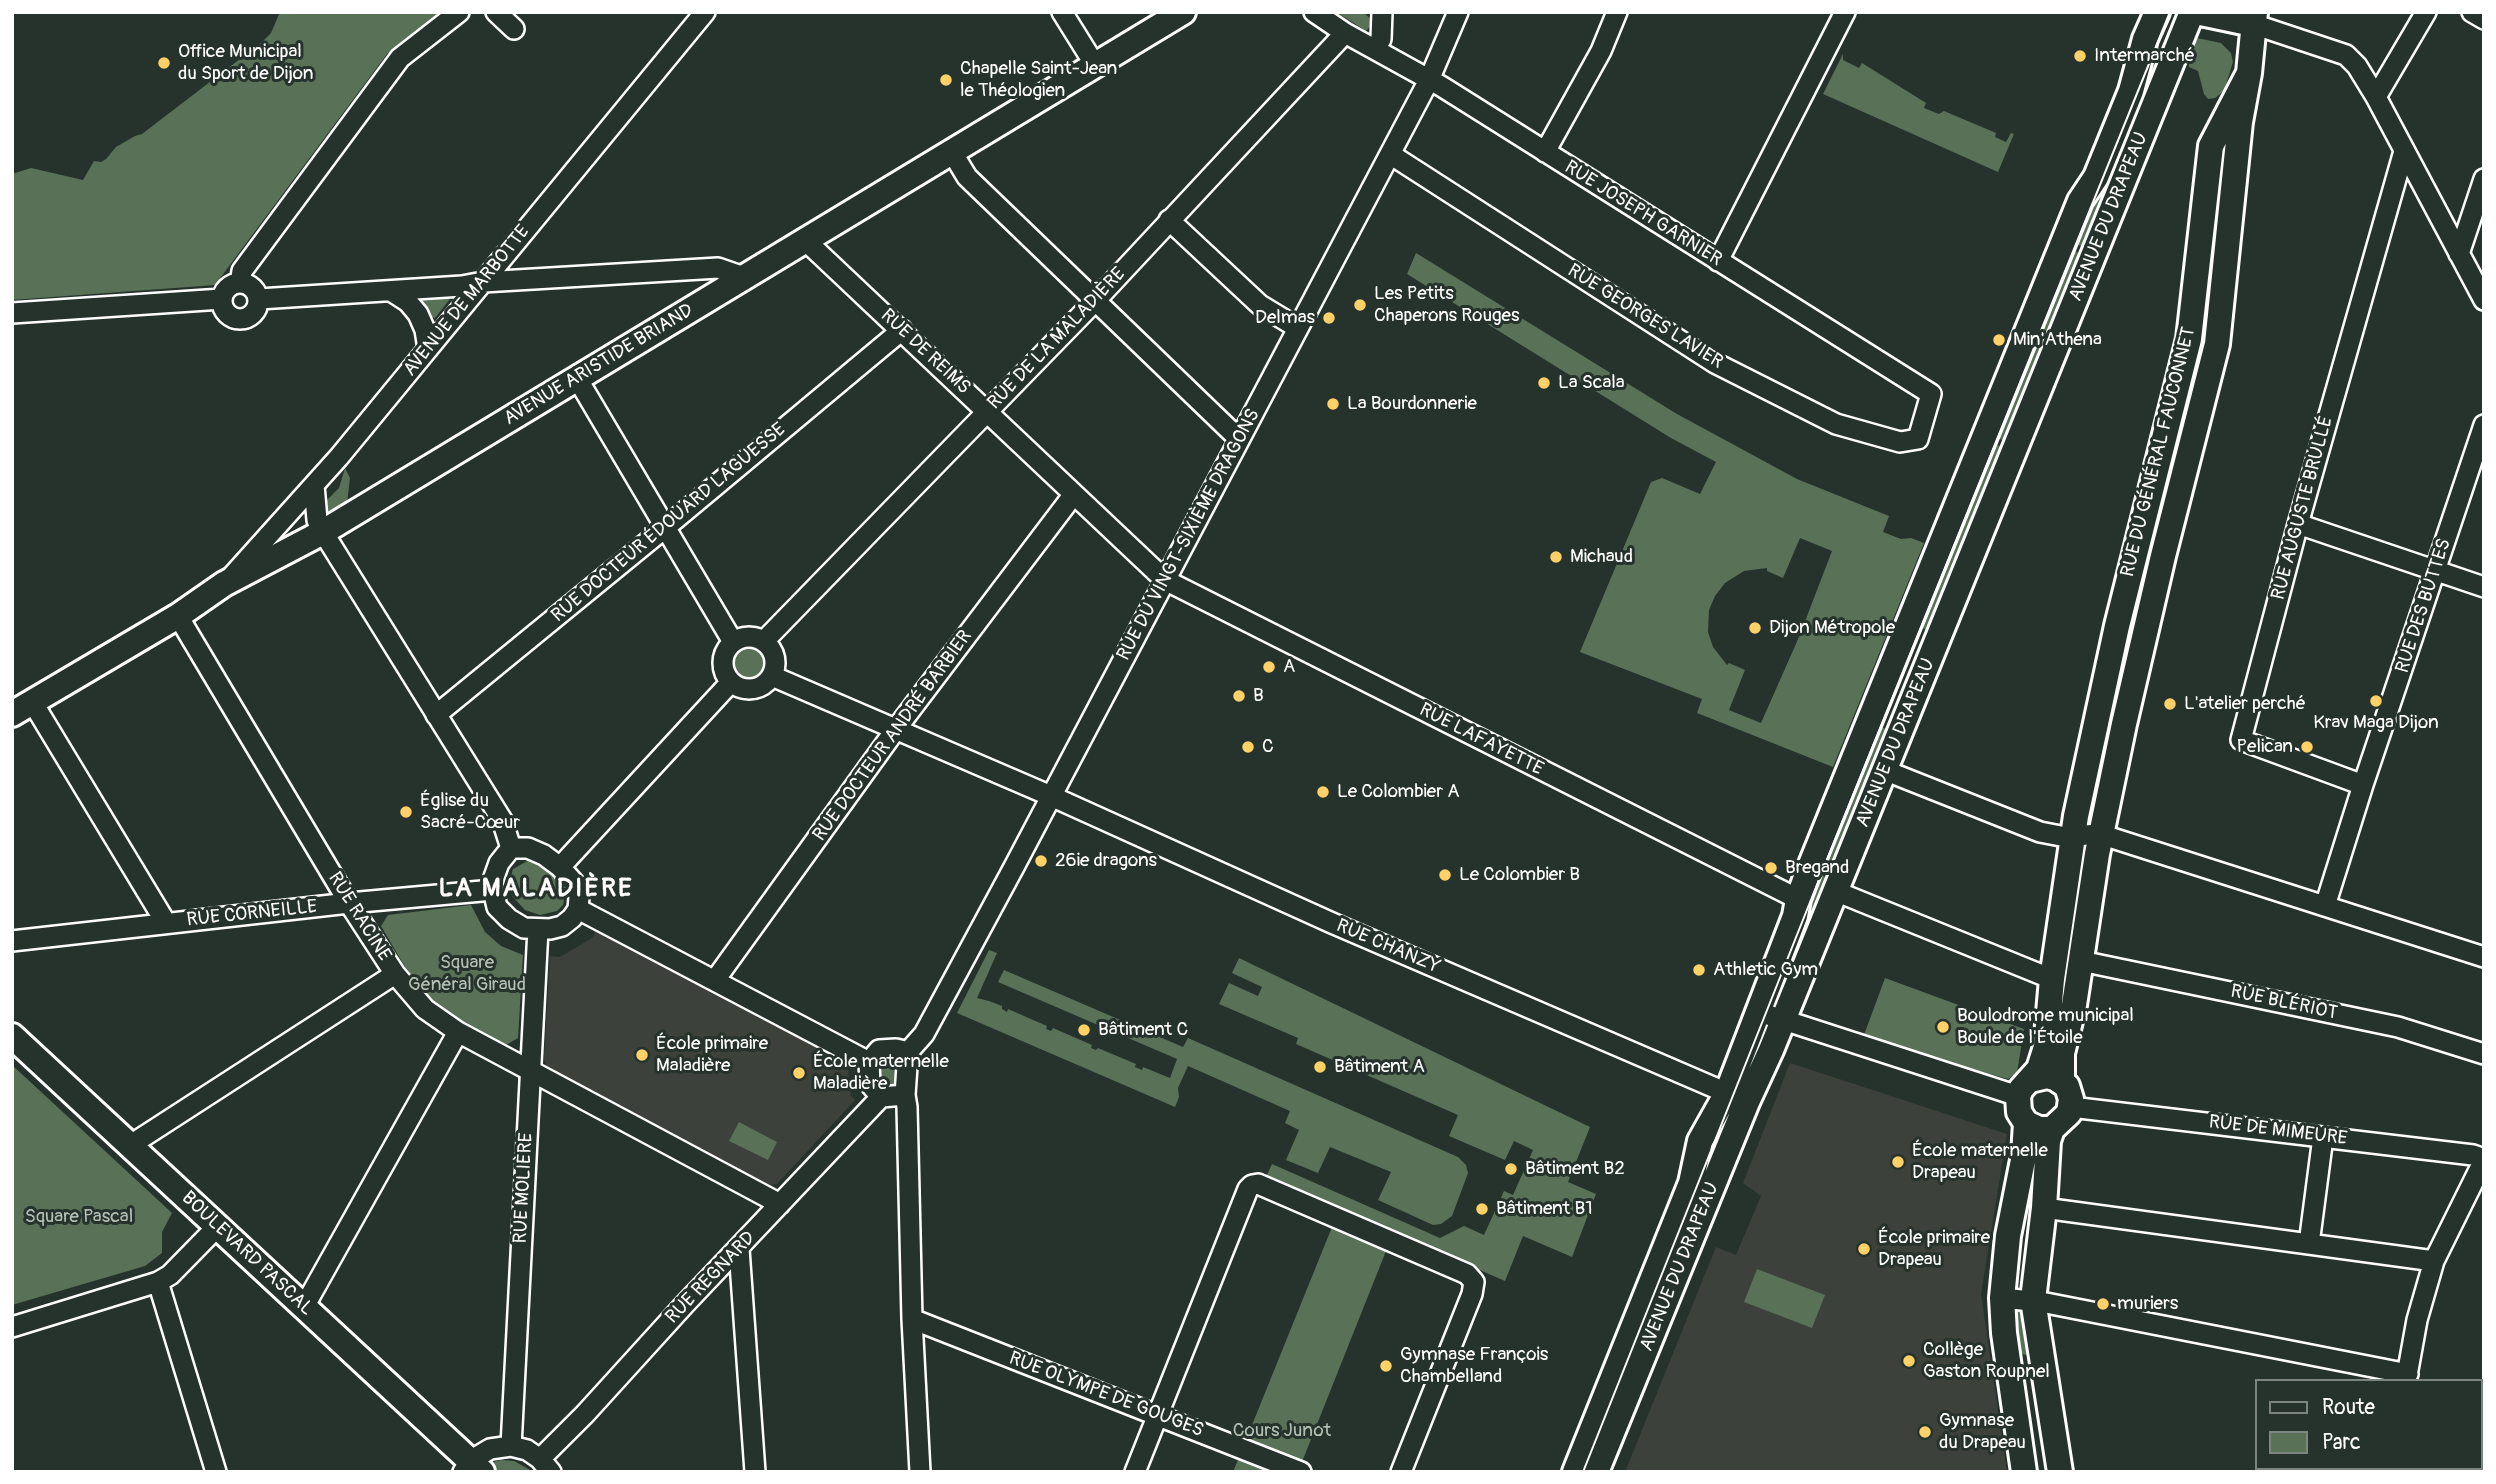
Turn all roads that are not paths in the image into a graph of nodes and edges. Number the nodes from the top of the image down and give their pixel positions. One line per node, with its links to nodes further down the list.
1 (460, 12): 34 (street)
2 (496, 12): 17 (street)
3 (705, 12): 35 (street, AVENUE DE MARBOTTE)
4 (1062, 12): 20 (street)
5 (1183, 12): 20 (main road, AVENUE ARISTIDE BRIAND)
6 (1314, 12): 18 (street, RUE JOSEPH GARNIER)
7 (1382, 12): 19 (street)
8 (1458, 12): 22 (street, RUE DU VINGT-SIXIÈME DRAGONS)
9 (1617, 12): 26 (street)
10 (1845, 12): 32 (street)
11 (2157, 12): 77 (main road, AVENUE DU DRAPEAU)
12 (2194, 12): 15 (main road); 68 (main road, AVENUE DU DRAPEAU)
13 (2426, 12): 23 (street)
14 (2472, 12): 16 (street)
15 (2245, 17): 21 (main road, RUE DU GÉNÉRAL FAUCONNET); 23 (street)
16 (2484, 19)
17 (514, 29)
18 (1345, 33): 19 (street, RUE JOSEPH GARNIER); 29 (street, RUE DE LA MALADIÈRE)
19 (1375, 49): 22 (street, RUE JOSEPH GARNIER)
20 (1095, 65): 25 (main road, AVENUE ARISTIDE BRIAND)
21 (2249, 73): 71 (main road, RUE DU GÉNÉRAL FAUCONNET); 72 (main road, RUE DU GÉNÉRAL FAUCONNET)
22 (1429, 80): 26 (street, RUE JOSEPH GARNIER); 27 (street, RUE DU VINGT-SIXIÈME DRAGONS)
23 (2376, 97): 24 (street)
24 (2404, 151): 31 (street); 53 (street, RUE AUGUSTE BRULLÉ)
25 (952, 152): 30 (main road, AVENUE ARISTIDE BRIAND); 39 (street)
26 (1545, 152): 32 (street, RUE JOSEPH GARNIER)
27 (1390, 154): 42 (street, RUE DU VINGT-SIXIÈME DRAGONS); 49 (street, RUE GEORGES LAVIER)
28 (2484, 179): 31 (street)
29 (1169, 220): 39 (street, RUE DE LA MALADIÈRE); 42 (street)
30 (806, 241): 33 (main road, AVENUE ARISTIDE BRIAND); 43 (street, RUE DE REIMS)
31 (2459, 254): 40 (street)
32 (1718, 261): 49 (street, RUE JOSEPH GARNIER)
33 (744, 277): 35 (street); 45 (main road, AVENUE ARISTIDE BRIAND)
34 (240, 282): 37 (street); 38 (street)
35 (483, 282): 36 (street); 44 (street, AVENUE DE MARBOTTE)
36 (391, 291): 38 (street); 44 (street)
37 (222, 299): 38 (street); 41 (street)
38 (259, 299)
39 (1095, 300): 46 (street, RUE DE LA MALADIÈRE); 48 (street)
40 (2484, 300)
41 (12, 313)
42 (1298, 328): 48 (street, RUE DU VINGT-SIXIÈME DRAGONS)
43 (902, 330): 46 (street, RUE DE REIMS); 54 (street, RUE DOCTEUR ÉDOUARD LAGUESSE)
44 (428, 349): 51 (street, AVENUE DE MARBOTTE)
45 (577, 378): 54 (street); 55 (main road, AVENUE ARISTIDE BRIAND)
46 (988, 411): 52 (street, RUE DE REIMS); 61 (street, RUE DE LA MALADIÈRE)
47 (2484, 425): 50 (street, RUE DES BUTTES)
48 (1239, 439): 57 (street, RUE DU VINGT-SIXIÈME DRAGONS)
49 (1918, 439)
50 (2479, 456): 56 (street, RUE DES BUTTES)
51 (314, 485): 55 (street); 58 (street, AVENUE DE MARBOTTE)
52 (1074, 494): 57 (street, RUE DE REIMS); 67 (street, RUE DOCTEUR ANDRÉ BARBIER)
53 (2298, 523): 56 (street); 69 (street, RUE AUGUSTE BRULLÉ)
54 (666, 527): 62 (street); 66 (street, RUE DOCTEUR ÉDOUARD LAGUESSE)
55 (323, 532): 58 (main road, AVENUE ARISTIDE BRIAND); 66 (street)
56 (2435, 570): 59 (street); 69 (street, RUE DES BUTTES)
57 (1165, 580): 70 (street, RUE DU VINGT-SIXIÈME DRAGONS); 77 (street, RUE LAFAYETTE)
58 (224, 584): 60 (main road, AVENUE ARISTIDE BRIAND)
59 (2484, 587)
60 (178, 616): 65 (main road, AVENUE ARISTIDE BRIAND); 78 (street, RUE RACINE)
61 (764, 641): 62 (street); 63 (street)
62 (733, 642): 64 (street)
63 (772, 676): 64 (street); 67 (street, RUE CHANZY)
64 (732, 682): 74 (street)
65 (23, 708): 81 (street)
66 (436, 715): 73 (street)
67 (896, 729): 70 (street, RUE CHANZY); 88 (street, RUE DOCTEUR ANDRÉ BARBIER)
68 (1884, 770): 72 (street); 76 (main road, AVENUE DU DRAPEAU)
69 (2363, 785): 79 (street, RUE DES BUTTES)
70 (1051, 796): 93 (street, RUE DU VINGT-SIXIÈME DRAGONS); 99 (street, RUE CHANZY)
71 (2101, 835): 72 (street); 79 (street); 85 (main road, RUE DU GÉNÉRAL FAUCONNET)
72 (2072, 836): 87 (main road, RUE DU GÉNÉRAL FAUCONNET)
73 (511, 848): 74 (street); 75 (street)
74 (559, 867): 80 (street)
75 (493, 890): 78 (street, RUE CORNEILLE); 82 (street)
76 (1835, 891): 87 (street); 90 (main road, AVENUE DU DRAPEAU)
77 (1798, 900): 89 (main road, AVENUE DU DRAPEAU)
78 (349, 903): 81 (street, RUE CORNEILLE); 86 (street, RUE RACINE)
79 (2325, 906): 84 (street)
80 (578, 909): 82 (street); 88 (street)
81 (166, 923): 83 (street, RUE CORNEILLE)
82 (538, 929): 96 (street, RUE MOLIÈRE)
83 (12, 940)
84 (2484, 957)
85 (2081, 961): 94 (street, RUE BLÉRIOT); 97 (main road, RUE DU GÉNÉRAL FAUCONNET)
86 (395, 974): 91 (street, RUE RACINE); 106 (street)
87 (2052, 979): 98 (main road, RUE DU GÉNÉRAL FAUCONNET)
88 (715, 980): 95 (street)
89 (1759, 1012): 90 (street); 99 (main road, AVENUE DU DRAPEAU)
90 (1783, 1020): 98 (street); 132 (main road, AVENUE DU DRAPEAU)
91 (458, 1032): 96 (street, RUE RACINE); 117 (street)
92 (12, 1036): 106 (main road, BOULEVARD PASCAL)
93 (908, 1052): 95 (street); 100 (street)
94 (2484, 1054)
95 (869, 1062): 101 (street)
96 (530, 1070): 108 (street, RUE RACINE); 122 (street, RUE MOLIÈRE)
97 (2062, 1082): 98 (main road); 102 (main road, RUE DU GÉNÉRAL FAUCONNET)
98 (2024, 1088): 103 (main road)
99 (1727, 1093): 131 (main road, AVENUE DU DRAPEAU)
100 (905, 1095): 101 (street); 118 (street)
101 (881, 1097): 108 (street, RUE REGNARD)
102 (2071, 1107): 104 (main road); 105 (street, RUE DE MIMEURE)
103 (2026, 1123): 104 (main road); 115 (main road)
104 (2052, 1129): 109 (main road)
105 (2323, 1137): 107 (street, RUE DE MIMEURE); 111 (street)
106 (129, 1146): 110 (main road, BOULEVARD PASCAL)
107 (2484, 1160): 113 (street)
108 (780, 1204): 112 (street, RUE REGNARD)
109 (2044, 1208): 111 (street); 116 (main road)
110 (217, 1227): 114 (street); 117 (main road, BOULEVARD PASCAL)
111 (2309, 1244): 113 (street)
112 (739, 1249): 123 (street, RUE REGNARD); 126 (street)
113 (2434, 1261): 120 (street)
114 (158, 1282): 119 (street); 125 (street)
115 (2002, 1298): 116 (street); 133 (main road)
116 (2033, 1300): 120 (street); 134 (main road)
117 (301, 1305): 124 (main road, BOULEVARD PASCAL)
118 (912, 1319): 121 (street, RUE OLYMPE DE GOUGES); 127 (street)
119 (12, 1327)
120 (2407, 1377)
121 (1158, 1415): 128 (street); 129 (street, RUE OLYMPE DE GOUGES); 130 (street)
122 (511, 1446): 123 (street); 124 (street)
123 (546, 1465)
124 (472, 1468)
125 (216, 1472)
126 (755, 1472)
127 (920, 1472)
128 (1135, 1472)
129 (1301, 1472)
130 (1401, 1472)
131 (1575, 1472)
132 (1596, 1472)
133 (2024, 1472)
134 (2060, 1472)

